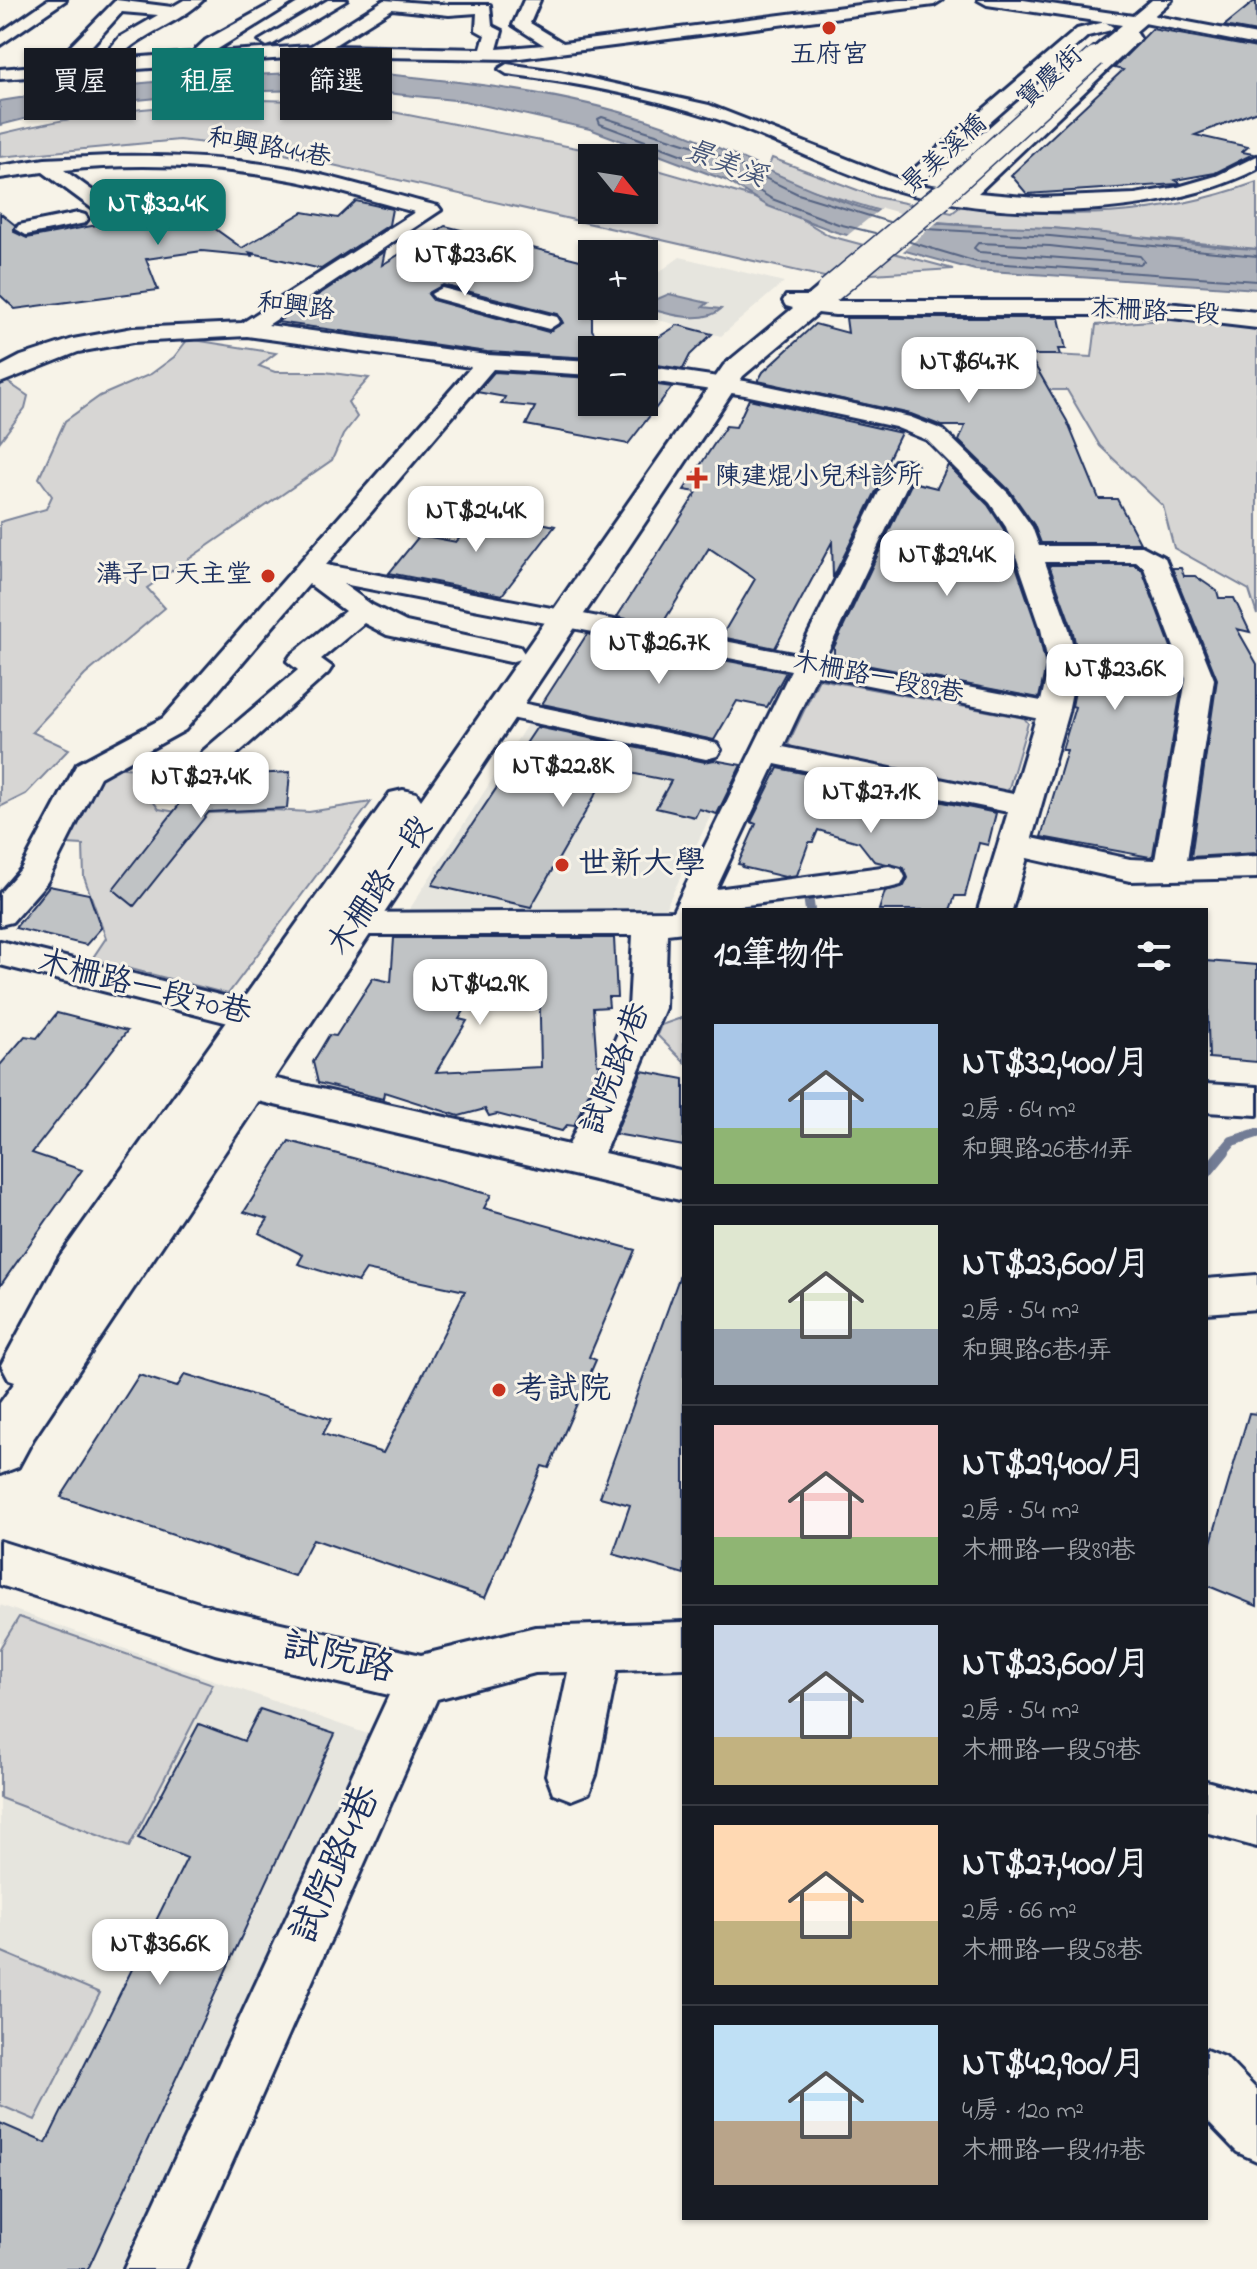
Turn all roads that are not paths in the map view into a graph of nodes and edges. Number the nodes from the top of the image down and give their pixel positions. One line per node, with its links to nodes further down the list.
1 (58, 0): 13 (street)
2 (289, 0): 17 (street)
3 (339, 0): 18 (street)
4 (532, 0): 20 (street)
5 (934, 0): 20 (street)
6 (987, 0): 12 (main road)
7 (1063, 0): 12 (main road)
8 (393, 2): 19 (street); 23 (street)
9 (122, 3): 11 (street); 15 (street)
10 (198, 7): 11 (street)
11 (175, 12): 16 (street)
12 (1133, 15): 14 (street); 24 (main road, 寶慶街); 32 (street, 寶慶街); 33 (street, 寶慶街)
13 (0, 40)
14 (1257, 40)
15 (78, 48)
16 (119, 48)
17 (207, 48)
18 (254, 48)
19 (320, 48)
20 (562, 49): 23 (street)
21 (392, 52): 23 (street)
22 (392, 54): 32 (street)
23 (487, 55)
24 (1085, 55): 38 (main road, 景美溪橋, bridge)
25 (0, 72): 26 (street)
26 (24, 72)
27 (24, 78): 28 (street)
28 (0, 82)
29 (1257, 162): 33 (street)
30 (45, 165): 31 (street, 和興路44巷); 34 (street); 40 (street, 和興路44巷)
31 (0, 172)
32 (905, 187): 33 (street)
33 (964, 196)
34 (111, 213)
35 (78, 219): 36 (street)
36 (19, 230)
37 (442, 294): 42 (street)
38 (811, 296): 39 (main road, 木柵路一段); 46 (main road, 木柵路一段)
39 (1257, 320)
40 (247, 329): 41 (street, 和興路); 45 (street, 和興路)
41 (487, 362): 42 (street, 和興路); 49 (street)
42 (541, 365): 43 (street, 和興路)
43 (578, 367)
44 (658, 375): 46 (street)
45 (0, 376)
46 (713, 382): 48 (street); 51 (main road, 木柵路一段)
47 (904, 466): 53 (street)
48 (1031, 554): 55 (street); 62 (street)
49 (306, 569): 50 (street); 51 (street, 木柵路一段89巷); 67 (street)
50 (362, 611): 52 (street); 58 (street)
51 (550, 616): 52 (main road, 木柵路一段); 53 (street, 木柵路一段89巷); 54 (main road, 木柵路一段)
52 (510, 653): 69 (main road, 木柵路一段)
53 (806, 666): 55 (street, 木柵路一段89巷); 57 (street)
54 (502, 708): 56 (street); 70 (main road, 木柵路一段)
55 (1053, 712): 59 (street)
56 (706, 750)
57 (767, 753): 59 (street); 64 (street)
58 (214, 758)
59 (1024, 806): 60 (street)
60 (1015, 845): 62 (street); 66 (street)
61 (1257, 867): 62 (street)
62 (1169, 871)
63 (889, 877): 65 (street)
64 (690, 908)
65 (708, 908)
66 (996, 908)
67 (0, 914)
68 (675, 922): 70 (street); 76 (street, 試院路1巷)
69 (316, 923): 70 (street); 72 (main road, 木柵路一段)
70 (354, 925): 72 (main road, 木柵路一段)
71 (0, 953): 72 (street, 木柵路一段70巷)
72 (271, 1021): 73 (main road, 木柵路一段)
73 (229, 1082): 76 (street); 80 (main road, 木柵路一段); 81 (main road, 木柵路一段)
74 (1208, 1098): 75 (street)
75 (1257, 1101)
76 (580, 1164): 77 (street)
77 (682, 1186)
78 (1257, 1292): 79 (street)
79 (1208, 1296)
80 (0, 1412)
81 (0, 1451)
82 (0, 1563): 85 (street, 試院路)
83 (682, 1645): 84 (street, 試院路)
84 (597, 1650): 85 (street, 試院路); 86 (street)
85 (421, 1679): 91 (street, 試院路4巷)
86 (571, 1775)
87 (1208, 1808): 88 (street)
88 (1257, 1821)
89 (1208, 2080): 90 (street)
90 (1257, 2132)
91 (154, 2269)

